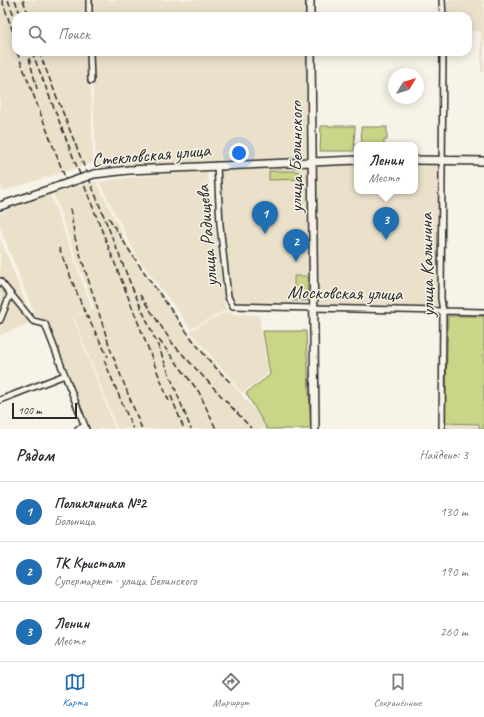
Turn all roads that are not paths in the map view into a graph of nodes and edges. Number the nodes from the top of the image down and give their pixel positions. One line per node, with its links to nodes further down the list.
1 (89, 0): 4 (street)
2 (310, 0): 5 (street)
3 (442, 0): 6 (street)
4 (89, 12)
5 (310, 12)
6 (443, 12)
7 (90, 56): 10 (street)
8 (311, 56): 15 (street, улица Белинского)
9 (443, 56): 13 (street, улица Калинина)
10 (91, 81)
11 (354, 160): 15 (street, Стекловская улица)
12 (418, 160): 13 (street)
13 (441, 160): 14 (street); 22 (street, улица Калинина)
14 (484, 161)
15 (312, 162): 16 (street, Стекловская улица); 21 (street, улица Белинского)
16 (217, 165): 17 (street, Стекловская улица, bridge); 20 (street, улица Радищева)
17 (0, 206)
18 (0, 281): 19 (street)
19 (10, 295): 24 (street); 25 (street)
20 (231, 304): 21 (street, Московская улица)
21 (313, 307): 22 (street, Московская улица); 29 (street, улица Белинского)
22 (443, 312): 23 (street, Московская улица); 30 (street, улица Калинина)
23 (484, 312)
24 (0, 320)
25 (65, 375): 26 (street); 27 (street)
26 (0, 400)
27 (86, 428): 28 (street)
28 (78, 429)
29 (315, 429)
30 (442, 429)

